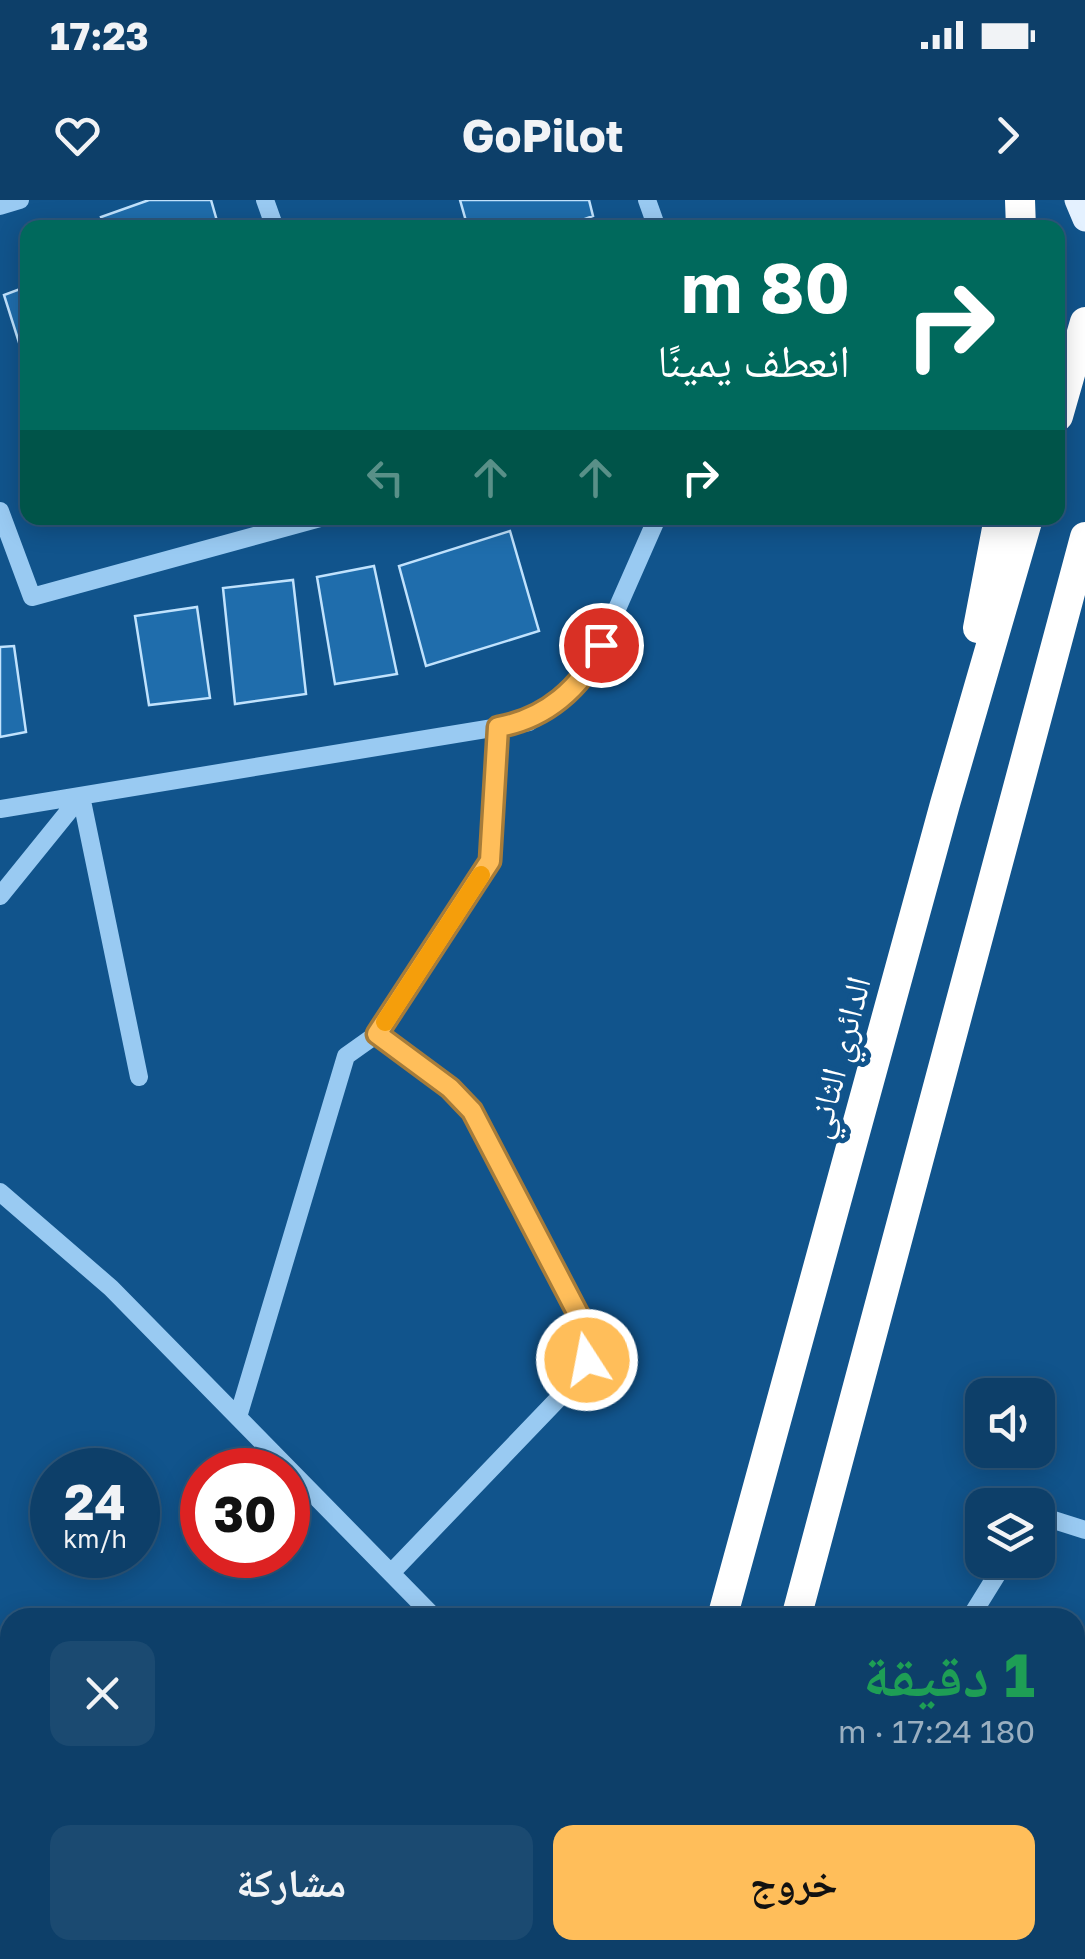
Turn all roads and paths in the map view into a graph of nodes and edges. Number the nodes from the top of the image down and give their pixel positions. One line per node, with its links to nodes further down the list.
1 (20, 200): 3 (street)
2 (1077, 200): 4 (main road)
3 (0, 206)
4 (1085, 219)
5 (1085, 322): 6 (highway)
6 (1065, 392)
7 (0, 511): 8 (street)
8 (294, 525)
9 (654, 525): 14 (street)
10 (998, 525): 16 (highway)
11 (1026, 525): 16 (highway, الدائري الثاني)
12 (1085, 537): 13 (highway)
13 (1077, 593): 29 (highway)
14 (498, 727): 15 (street); 19 (street)
15 (81, 796): 17 (street); 18 (street); 20 (street)
16 (944, 804): 28 (highway, الدائري الثاني)
17 (0, 809)
18 (0, 896)
19 (377, 1034): 22 (street); 25 (street)
20 (139, 1077)
21 (0, 1192): 22 (street)
22 (238, 1417): 25 (street)
23 (1055, 1520): 24 (street)
24 (1085, 1530)
25 (391, 1574): 27 (street)
26 (995, 1578): 30 (street)
27 (425, 1608)
28 (725, 1608)
29 (799, 1608)
30 (976, 1608)

